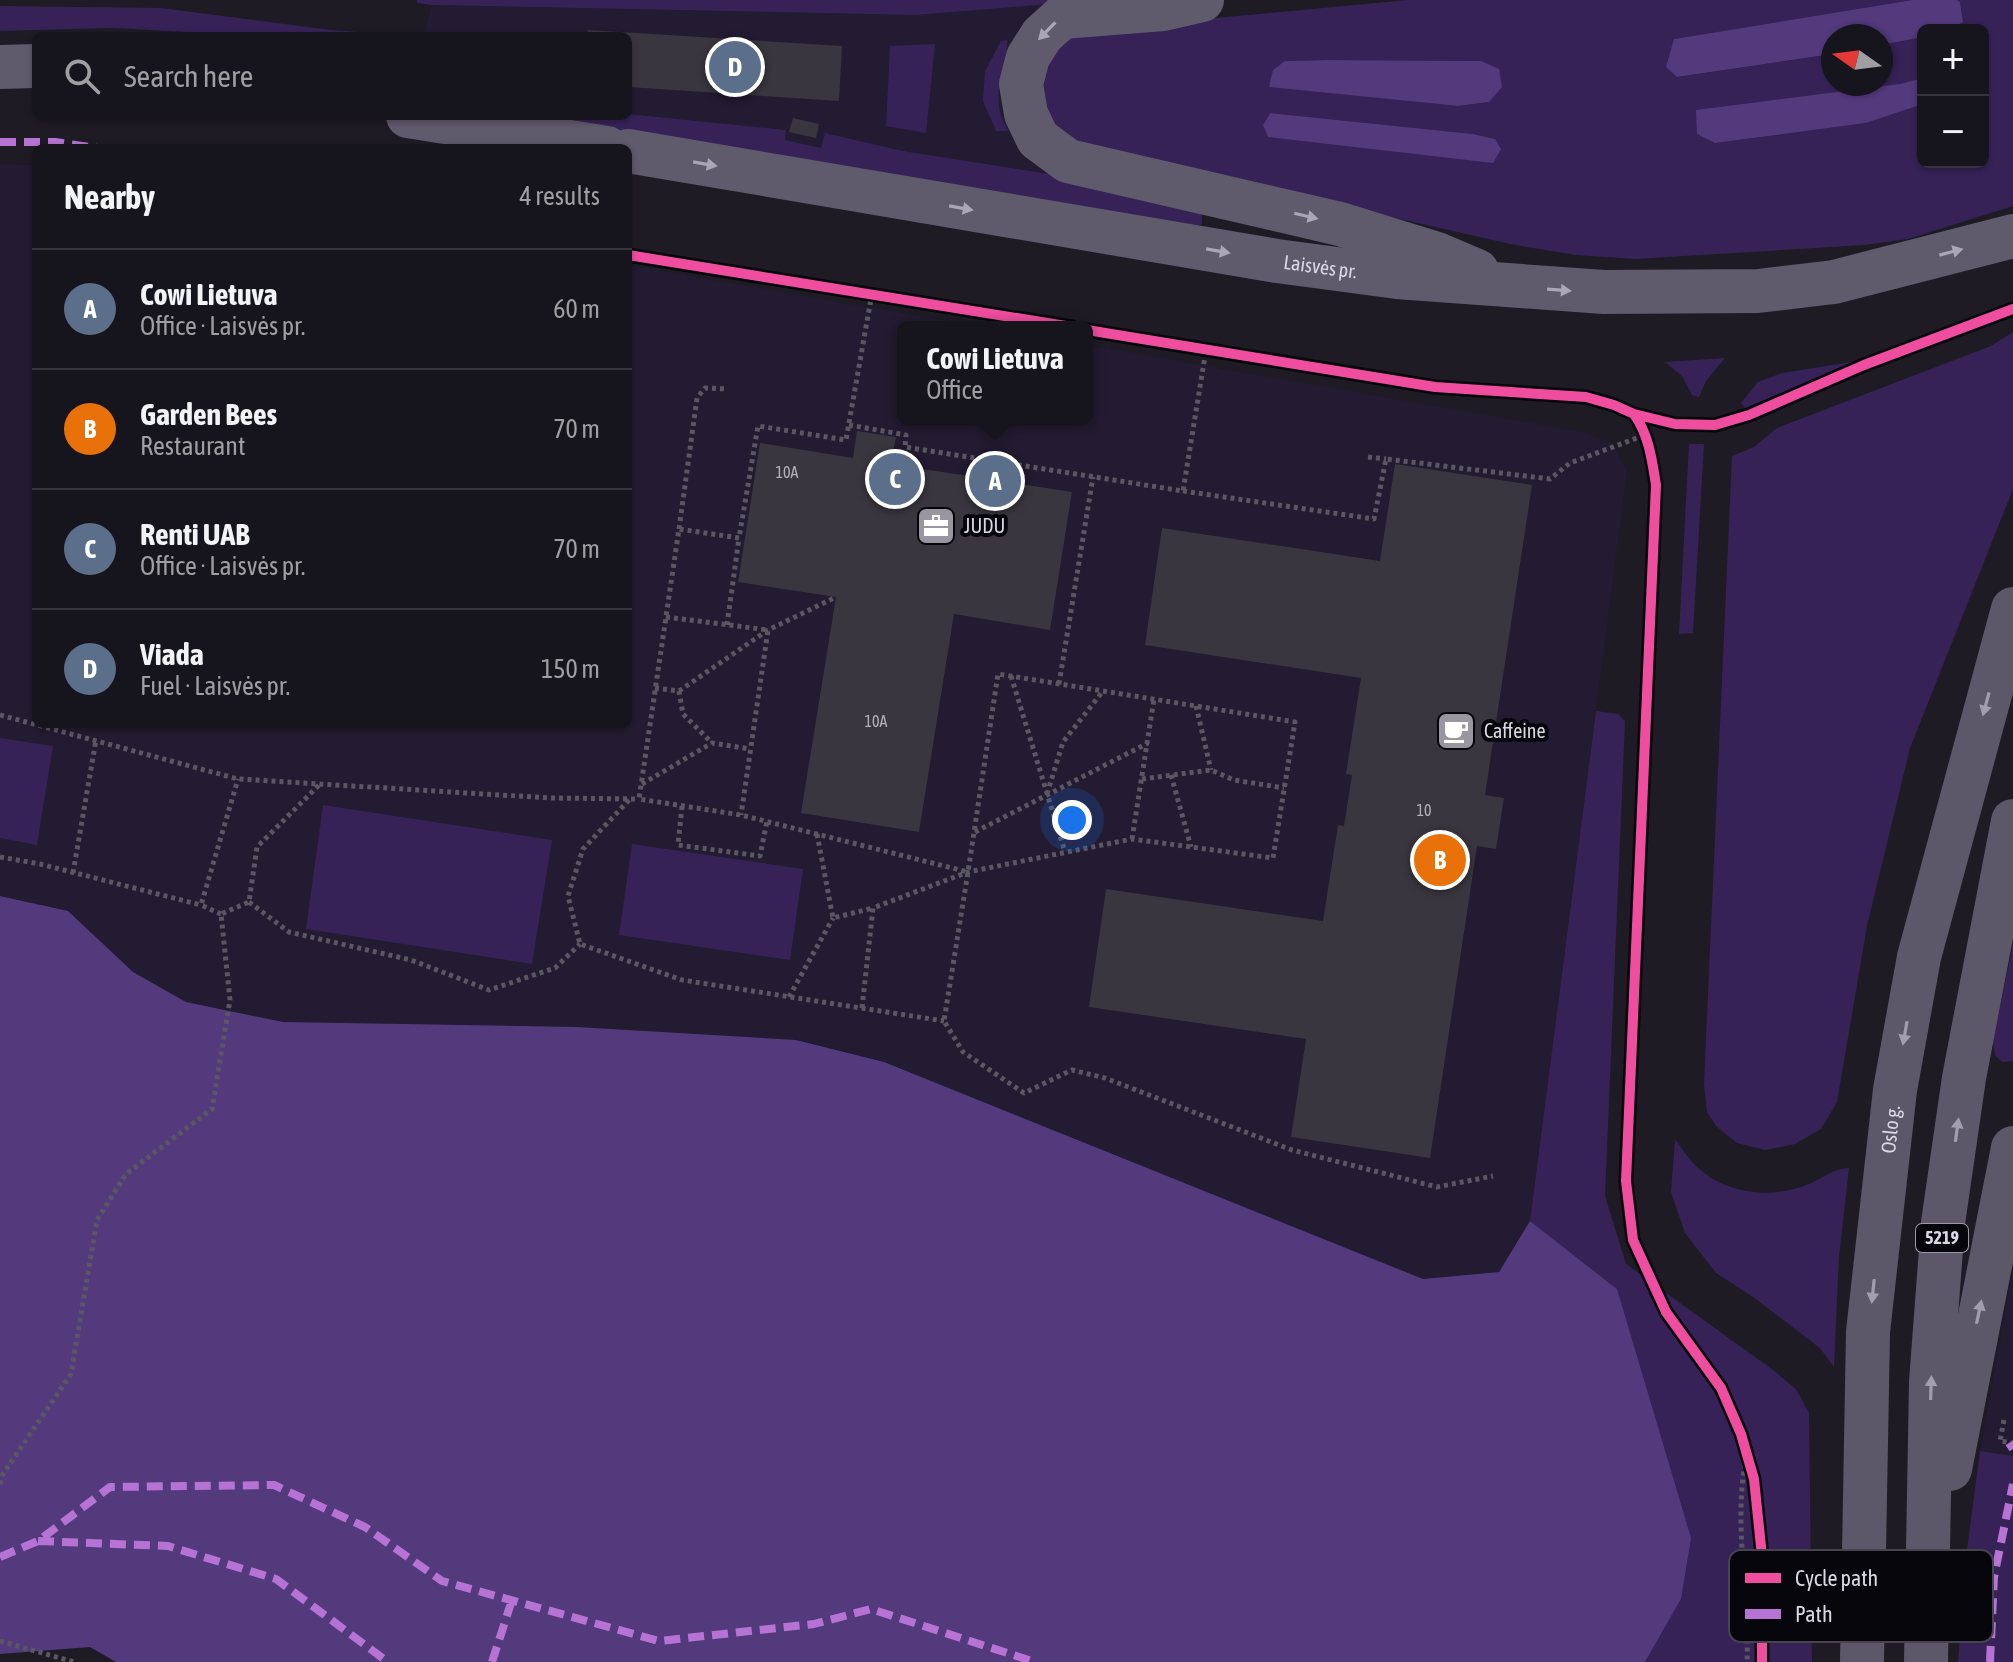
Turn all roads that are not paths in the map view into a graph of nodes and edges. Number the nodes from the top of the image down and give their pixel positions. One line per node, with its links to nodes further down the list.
1 (1202, 0): 8 (main road, one-way to 8)
2 (32, 66): 3 (main road)
3 (0, 67)
4 (433, 120): 5 (main road)
5 (582, 144)
6 (632, 152): 8 (main road, Laisvės pr., one-way to 8)
7 (2013, 236): 8 (main road, Laisvės pr., one-way to 7)
8 (1514, 287)
9 (2013, 609): 12 (highway, Oslo g., one-way to 12)
10 (2013, 821): 13 (highway, 5219, one-way to 10)
11 (2013, 1148): 14 (highway, one-way to 11)
12 (1864, 1550)
13 (1927, 1550)
14 (1936, 1550)
15 (1862, 1642): 16 (highway, Oslo g., one-way to 16)
16 (1862, 1662)

